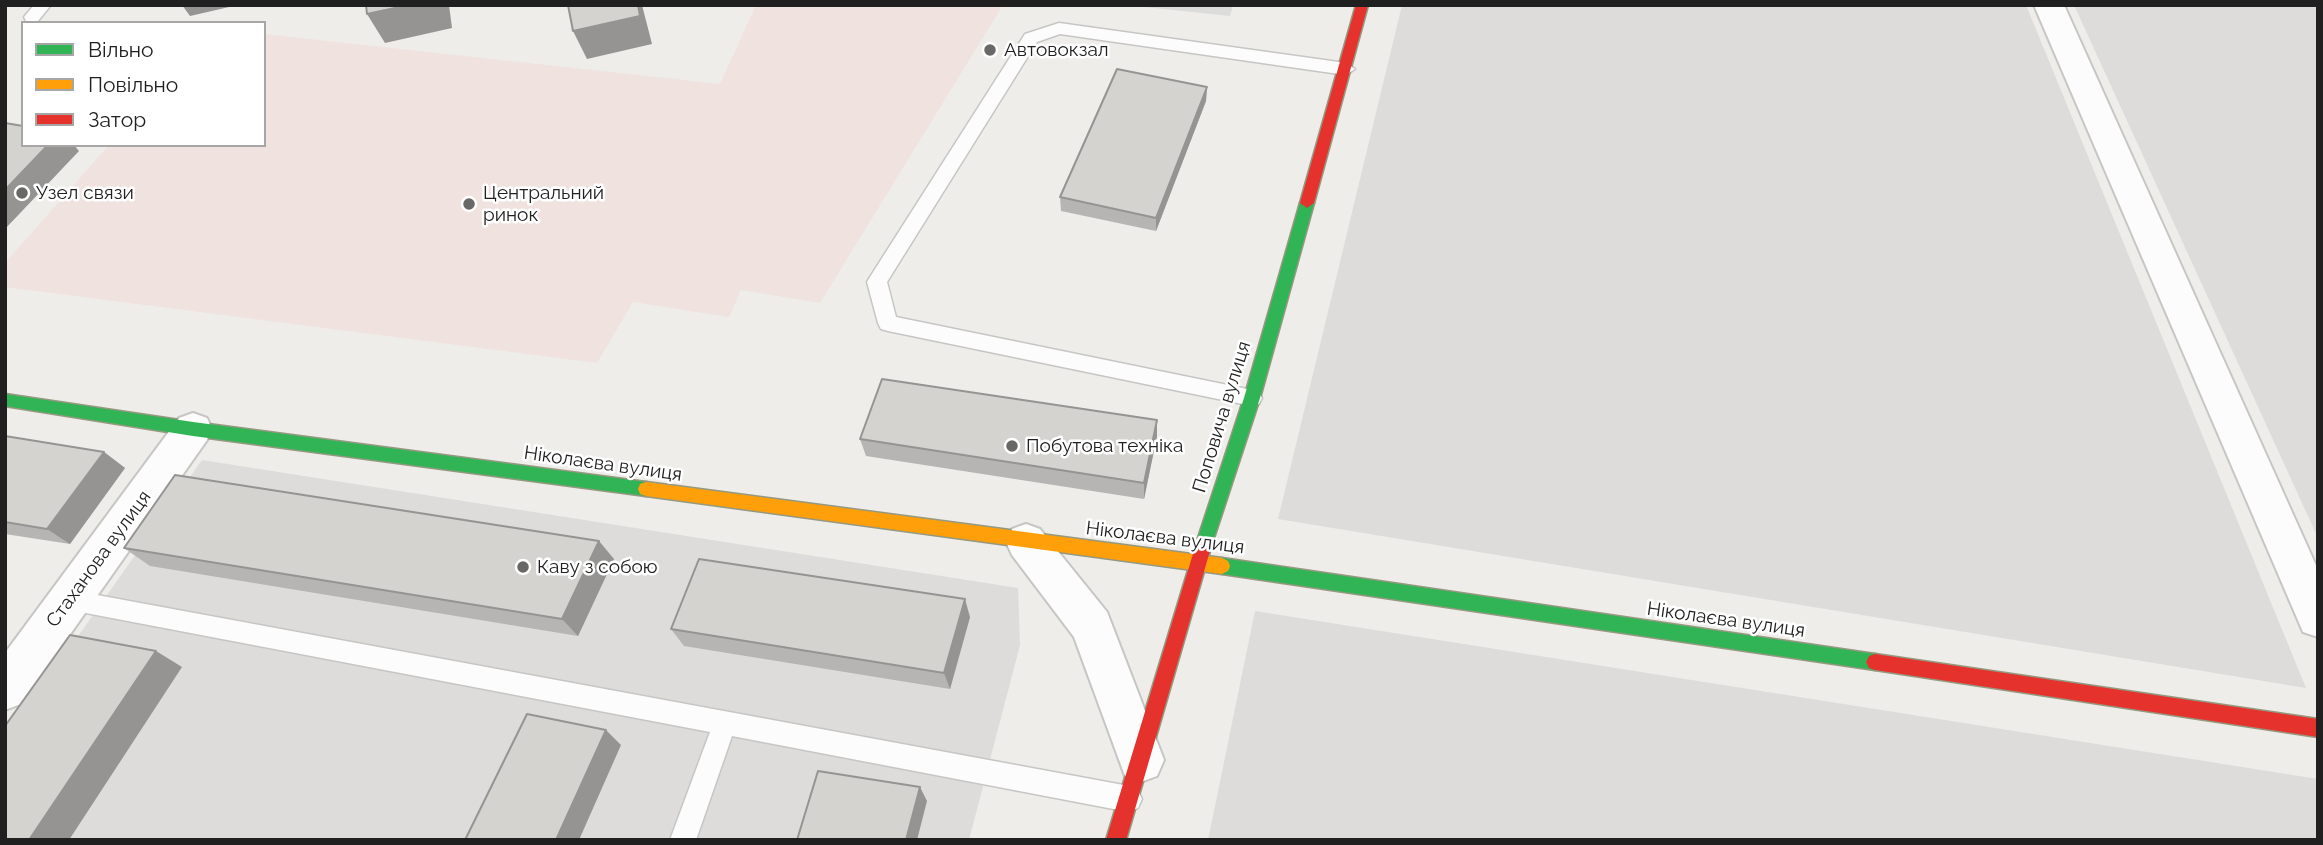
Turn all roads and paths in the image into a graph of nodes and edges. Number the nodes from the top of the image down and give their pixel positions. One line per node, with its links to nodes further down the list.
1 (1362, 5): 3 (street, Поповича вулиця)
2 (2049, 5): 10 (street)
3 (1346, 69): 4 (street, Поповича вулиця); 4 (lane)
4 (1252, 398): 8 (street, Поповича вулиця)
5 (5, 400): 6 (street, Ніколаєва вулиця)
6 (193, 429): 7 (street, Ніколаєва вулиця); 9 (street, Стаханова вулиця)
7 (1026, 542): 8 (street, Ніколаєва вулиця); 14 (street)
8 (1198, 562): 13 (street, Ніколаєва вулиця); 14 (street, Поповича вулиця)
9 (70, 600): 11 (street, Стаханова вулиця); 12 (lane)
10 (2318, 618)
11 (5, 689)
12 (725, 723): 14 (lane); 15 (lane)
13 (2318, 728)
14 (1135, 780): 16 (street, Поповича вулиця)
15 (683, 840)
16 (1116, 840)

